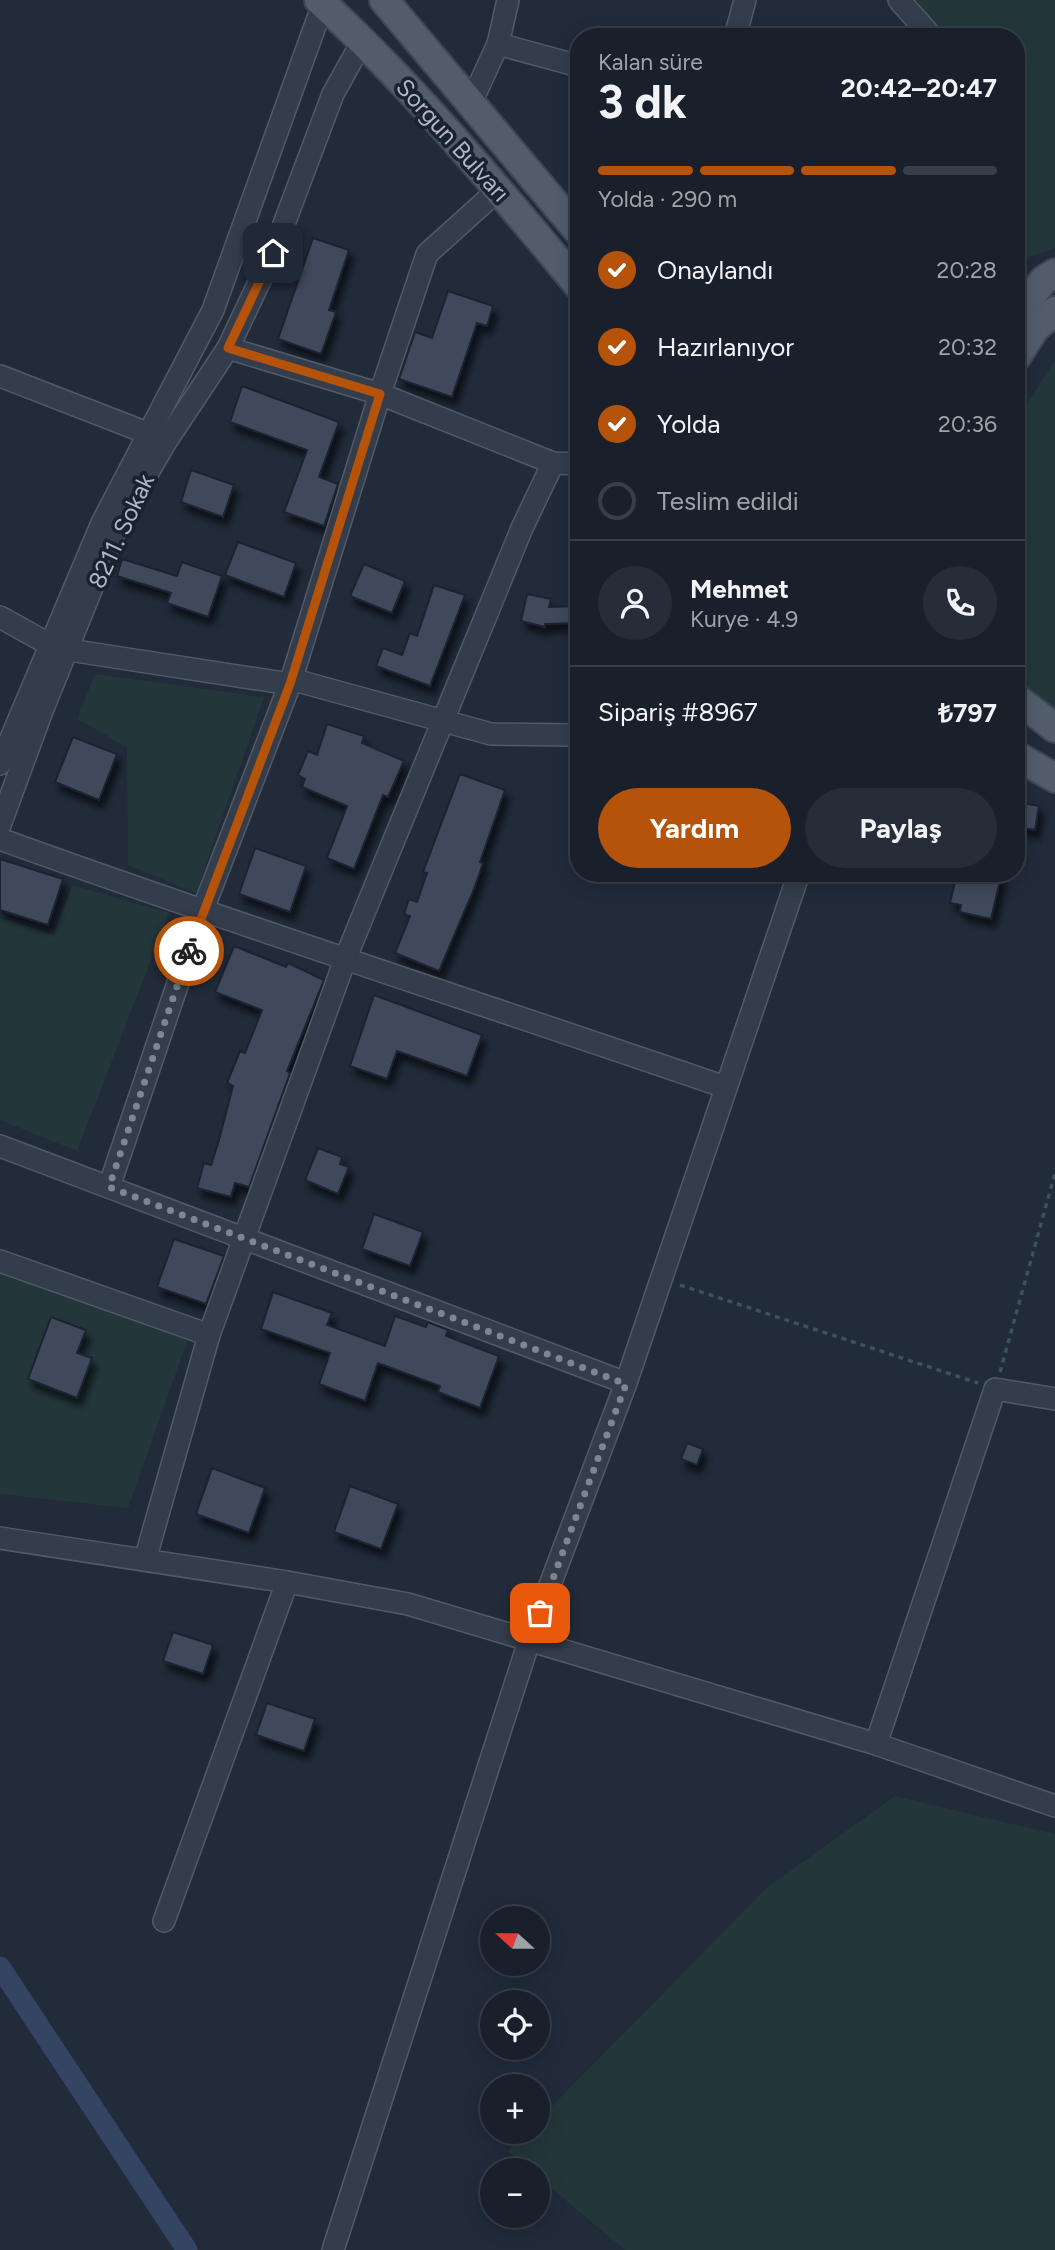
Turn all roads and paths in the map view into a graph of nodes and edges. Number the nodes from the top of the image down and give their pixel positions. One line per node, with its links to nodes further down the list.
1 (379, 0): 9 (main road)
2 (384, 0): 12 (main road, Sorgun Bulvarı)
3 (508, 0): 10 (street)
4 (745, 0): 7 (street)
5 (899, 0): 8 (street)
6 (323, 1): 9 (main road, Sorgun Bulvarı); 23 (street)
7 (737, 28)
8 (924, 28)
9 (363, 40): 13 (main road, Sorgun Bulvarı); 20 (street, 8211. Sokak)
10 (498, 44): 11 (street); 12 (street)
11 (570, 64)
12 (470, 105): 14 (main road, Sorgun Bulvarı)
13 (498, 190): 16 (main road, Sorgun Bulvarı); 22 (street)
14 (570, 222)
15 (1055, 273): 17 (main road)
16 (570, 275)
17 (1025, 303)
18 (1055, 311): 19 (main road)
19 (1025, 344)
20 (228, 348): 22 (street); 27 (street, 8211. Sokak)
21 (0, 376): 23 (street)
22 (380, 394): 24 (street); 28 (street)
23 (147, 433): 27 (street)
24 (553, 463): 25 (street); 30 (street)
25 (570, 464)
26 (0, 617): 27 (street)
27 (60, 648): 28 (street); 34 (street); 36 (street, 8211. Sokak)
28 (290, 684): 30 (street); 39 (street)
29 (1025, 705): 31 (main road)
30 (443, 722): 32 (street); 40 (street)
31 (1055, 728)
32 (570, 735)
33 (1025, 761): 35 (main road)
34 (0, 764)
35 (1055, 778)
36 (0, 825)
37 (0, 839): 39 (street)
38 (796, 882): 41 (street)
39 (202, 912): 40 (street); 44 (street)
40 (346, 957): 41 (street); 45 (street)
41 (725, 1087): 47 (street)
42 (0, 1146): 44 (street)
43 (1055, 1173): 50 (path)
44 (109, 1187): 45 (street)
45 (244, 1239): 48 (street); 49 (street)
46 (0, 1261): 48 (street)
47 (661, 1278): 49 (street); 50 (path)
48 (209, 1335): 53 (street)
49 (626, 1384): 55 (street)
50 (995, 1389): 51 (street); 56 (street)
51 (1055, 1399)
52 (0, 1538): 53 (street)
53 (145, 1560): 54 (street)
54 (287, 1582): 55 (street); 58 (street)
55 (530, 1638): 56 (street); 59 (street)
56 (876, 1744): 57 (street)
57 (1055, 1806)
58 (164, 1921)
59 (333, 2250)

